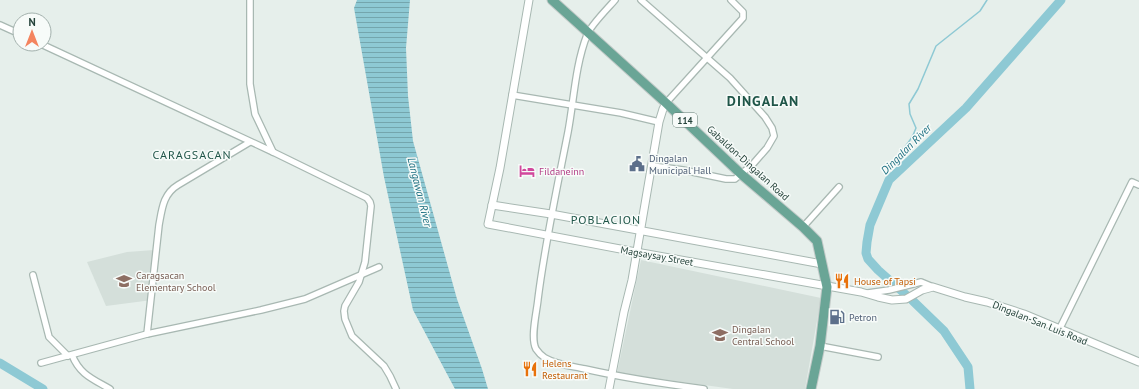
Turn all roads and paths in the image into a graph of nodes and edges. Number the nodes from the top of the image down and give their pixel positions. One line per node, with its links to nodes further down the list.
1 (250, 0): 17 (street)
2 (529, 0): 12 (street)
3 (552, 0): 9 (main road, Gabaldon-Dingalan Road / 114)
4 (616, 0): 9 (street)
5 (641, 0): 11 (street)
6 (731, 0): 11 (street)
7 (0, 25): 8 (street)
8 (12, 30)
9 (588, 33): 13 (main road, Gabaldon-Dingalan Road / 114); 14 (street)
10 (52, 49): 16 (street)
11 (706, 58): 13 (street); 19 (street)
12 (512, 95): 14 (street); 22 (street)
13 (666, 103): 15 (street); 19 (main road, Gabaldon-Dingalan Road / 114)
14 (572, 104): 15 (street); 23 (street)
15 (659, 122): 18 (street)
16 (250, 142): 17 (street); 36 (street)
17 (273, 152): 30 (street)
18 (652, 166): 19 (street); 25 (street)
19 (741, 174): 24 (main road, Gabaldon-Dingalan Road / 114)
20 (1139, 185): 35 (street)
21 (839, 187): 24 (street)
22 (492, 205): 23 (street); 26 (street, Magsaysay Street)
23 (551, 214): 25 (street); 26 (street)
24 (803, 227): 28 (main road, Gabaldon-Dingalan Road / 114)
25 (640, 231): 27 (street); 28 (street)
26 (548, 235): 27 (street, Magsaysay Street); 42 (street)
27 (636, 252): 32 (street, Magsaysay Street); 42 (street)
28 (822, 264): 32 (main road, Gabaldon-Dingalan Road / 114)
29 (379, 267): 30 (street)
30 (362, 274): 36 (street); 44 (street)
31 (33, 275): 38 (street)
32 (827, 287): 34 (street, Magsaysay Street); 37 (main road, Gabaldon-Dingalan Road / 114)
33 (933, 287): 34 (street); 34 (street, Magsaysay Street); 35 (street, Dingalan-San Luis Road)
34 (868, 293)
35 (1059, 330): 40 (street, Dingalan-San Luis Road)
36 (147, 334): 38 (street)
37 (820, 346): 39 (street); 47 (main road, Gabaldon-Dingalan Road / 114)
38 (70, 355): 41 (street); 43 (street)
39 (878, 358)
40 (1139, 362)
41 (41, 363)
42 (612, 375): 45 (street); 46 (street)
43 (110, 389)
44 (396, 389)
45 (609, 389)
46 (704, 389)
47 (811, 389)

